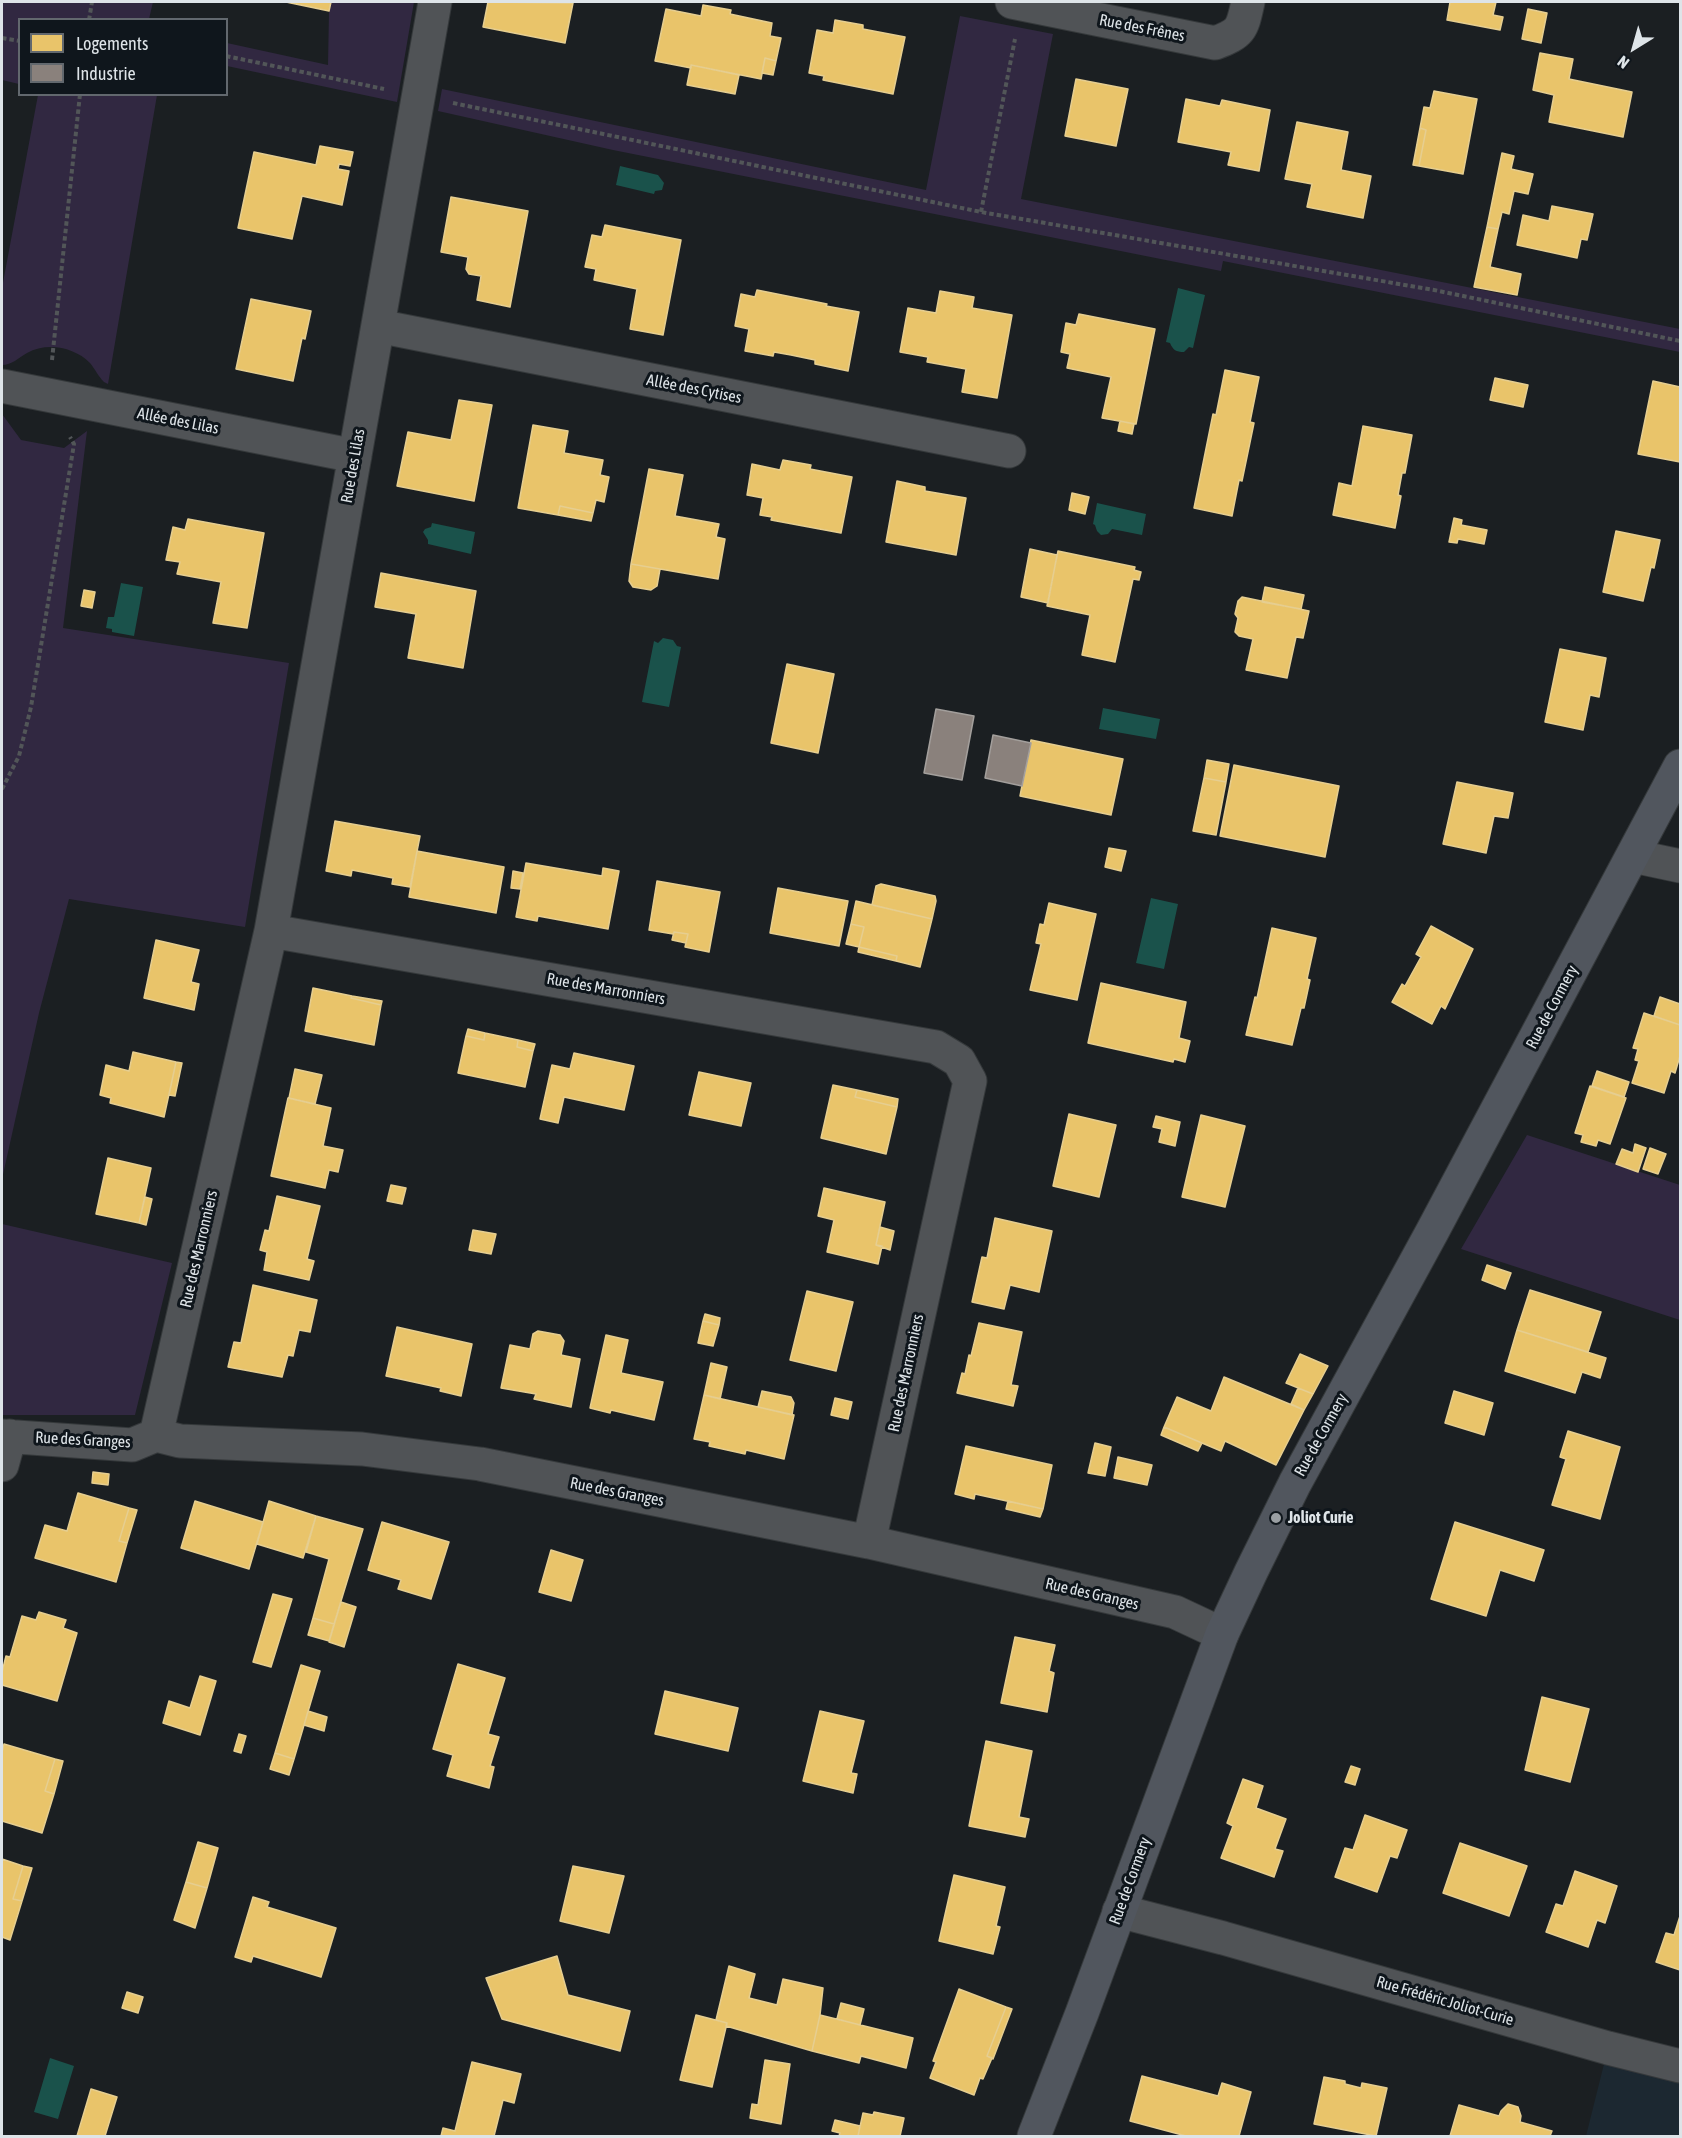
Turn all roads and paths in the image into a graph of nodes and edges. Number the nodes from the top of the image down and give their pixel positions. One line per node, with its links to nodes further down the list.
1 (92, 2): 5 (path)
2 (435, 2): 10 (street, Rue des Lilas)
3 (1248, 2): 4 (street, Rue des Frênes)
4 (1017, 3): 11 (path)
5 (89, 18)
6 (2, 38): 7 (path)
7 (18, 41)
8 (228, 56): 10 (path)
9 (80, 96): 15 (path)
10 (419, 96): 11 (path); 12 (street, Rue des Lilas)
11 (981, 212): 13 (path)
12 (378, 326): 16 (street, Allée des Cytises); 17 (street, Rue des Lilas)
13 (1680, 341)
14 (2, 386): 15 (street, Allée des Lilas)
15 (48, 395): 17 (street, Allée des Lilas); 19 (path)
16 (1009, 451)
17 (355, 456): 22 (street, Rue des Lilas)
18 (1680, 766): 20 (main road, Rue de Cormery)
19 (2, 789)
20 (1633, 856): 21 (street); 26 (main road, Rue de Cormery)
21 (1680, 866)
22 (271, 931): 23 (street, Rue des Marronniers); 25 (street, Rue des Marronniers)
23 (156, 1436): 24 (street, Rue des Granges); 25 (street, Rue des Granges)
24 (4, 1446)
25 (869, 1542): 26 (street, Rue des Granges)
26 (1222, 1634): 27 (main road, Rue de Cormery)
27 (1119, 1911): 28 (street, Rue Frédéric Joliot-Curie); 29 (main road, Rue de Cormery)
28 (1680, 2066)
29 (1034, 2136)

